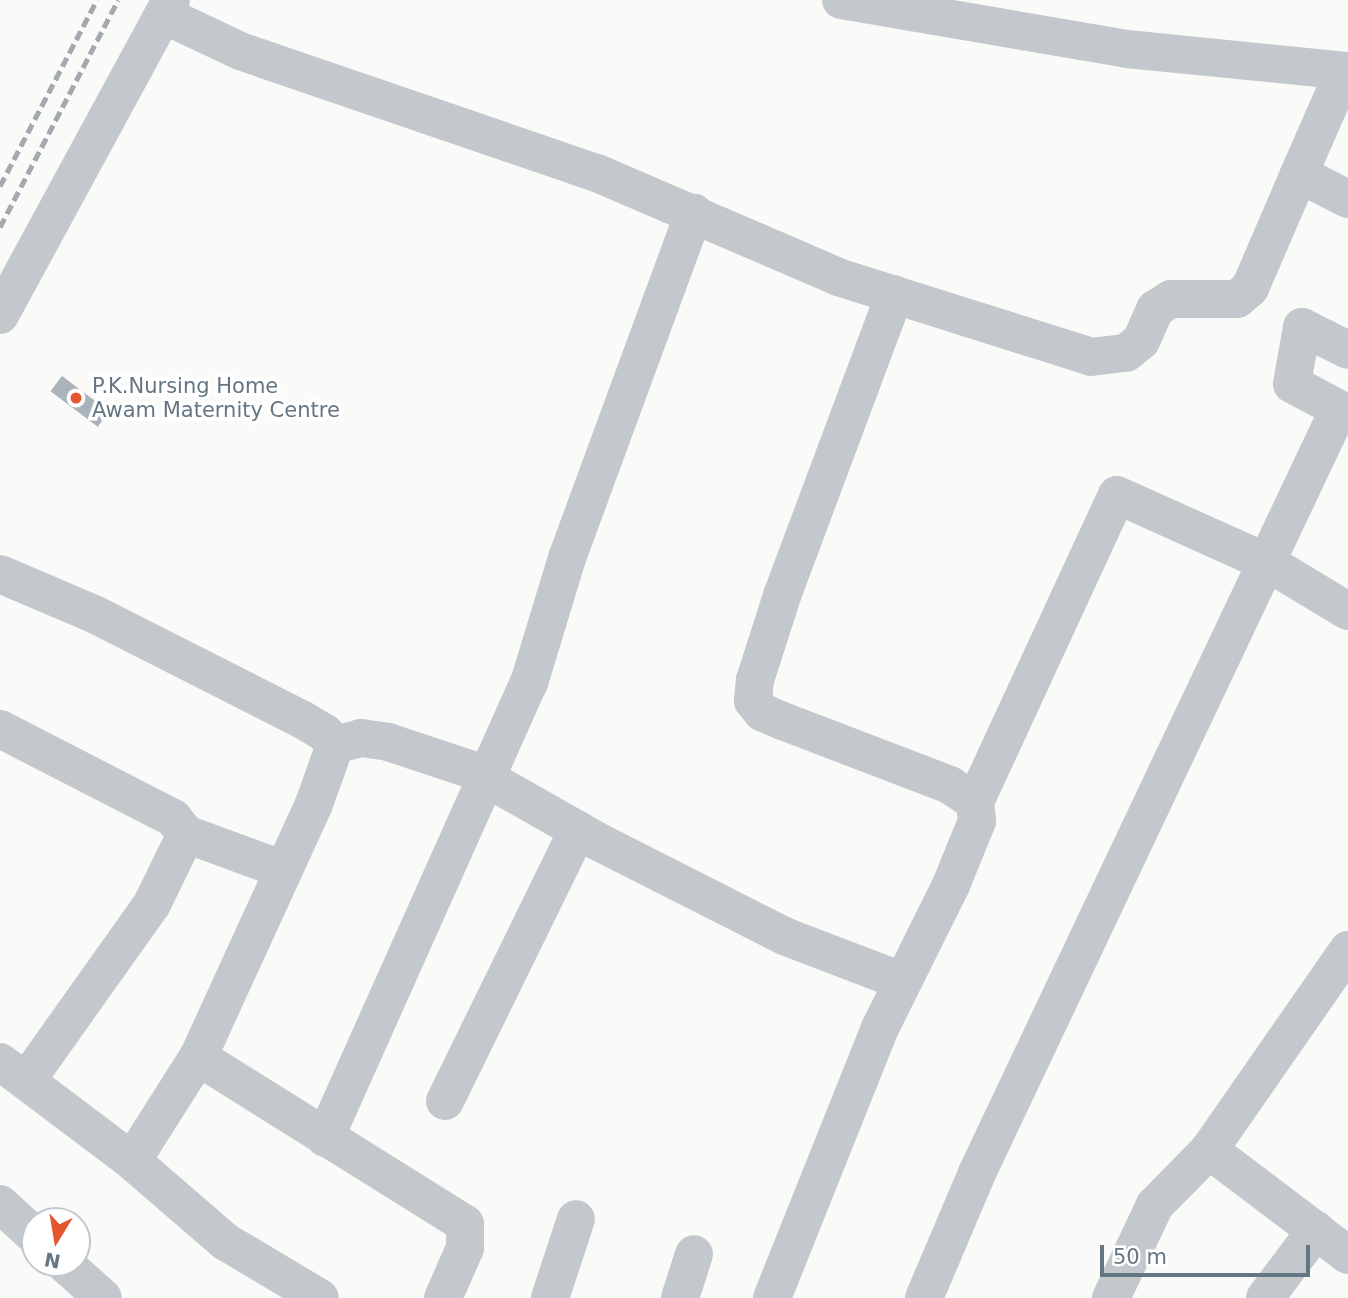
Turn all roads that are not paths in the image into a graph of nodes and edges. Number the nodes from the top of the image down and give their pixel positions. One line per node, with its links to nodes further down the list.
1 (841, 0): 3 (street)
2 (167, 8): 6 (street); 8 (street)
3 (1346, 71): 4 (street)
4 (1299, 174): 5 (street); 7 (street)
5 (1348, 199)
6 (694, 213): 7 (street); 15 (street)
7 (895, 294): 16 (street)
8 (0, 315)
9 (1348, 350): 10 (street)
10 (1268, 563): 12 (street); 16 (street); 41 (street)
11 (0, 574): 14 (street)
12 (1348, 611)
13 (0, 729): 18 (street)
14 (335, 745): 15 (street); 19 (street)
15 (485, 776): 17 (street); 25 (street)
16 (975, 802): 21 (street)
17 (578, 830): 21 (street); 24 (street)
18 (186, 834): 19 (street); 23 (street)
19 (284, 870): 22 (street)
20 (1343, 968): 26 (street)
21 (902, 981): 40 (street)
22 (198, 1057): 25 (street); 27 (street)
23 (13, 1071): 27 (street)
24 (444, 1101)
25 (325, 1138): 37 (street)
26 (1209, 1150): 31 (street); 42 (street)
27 (132, 1161): 36 (street)
28 (0, 1204): 30 (street)
29 (576, 1219): 38 (street)
30 (21, 1224)
31 (1316, 1230): 33 (street); 43 (street)
32 (694, 1254): 39 (street)
33 (1348, 1255)
34 (80, 1277): 35 (street)
35 (103, 1298)
36 (320, 1298)
37 (443, 1298)
38 (550, 1298)
39 (680, 1298)
40 (772, 1298)
41 (925, 1298)
42 (1111, 1298)
43 (1265, 1298)

